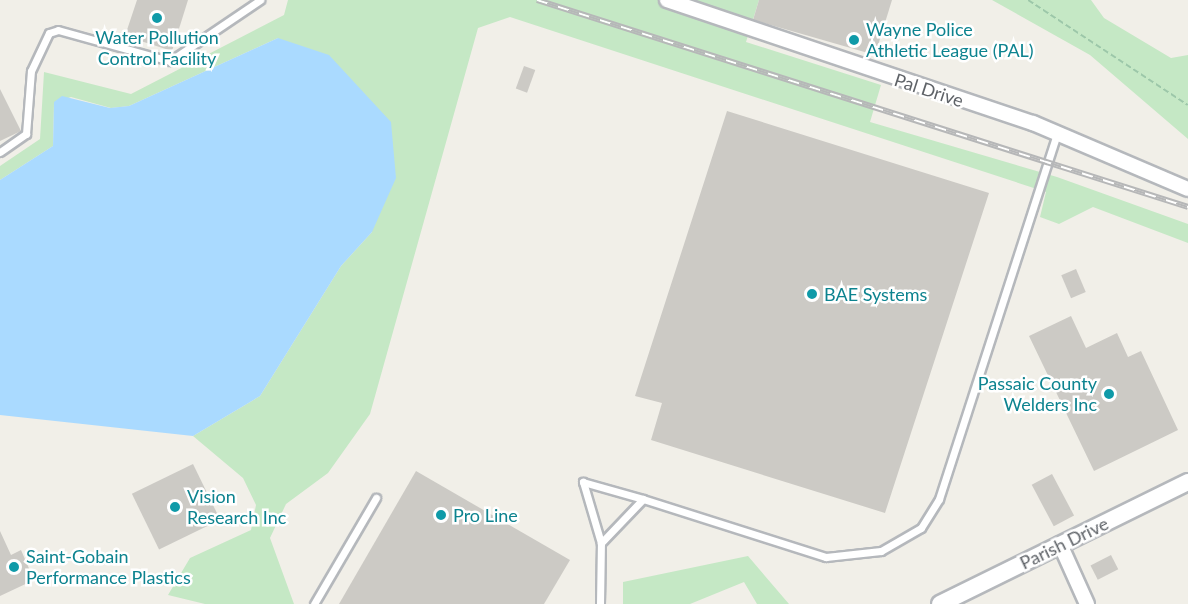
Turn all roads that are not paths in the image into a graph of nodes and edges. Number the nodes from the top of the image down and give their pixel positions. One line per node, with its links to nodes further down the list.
1 (260, 0): 4 (lane)
2 (667, 0): 3 (street, Pal Drive)
3 (1057, 134): 5 (street, Pal Drive); 8 (lane)
4 (0, 152)
5 (1188, 189)
6 (1188, 482): 10 (street, Parish Drive)
7 (376, 498): 11 (lane)
8 (643, 500): 9 (lane); 9 (lane)
9 (601, 543): 12 (lane)
10 (1060, 544): 13 (street, Parish Drive); 14 (street)
11 (314, 604)
12 (600, 604)
13 (940, 604)
14 (1087, 604)

